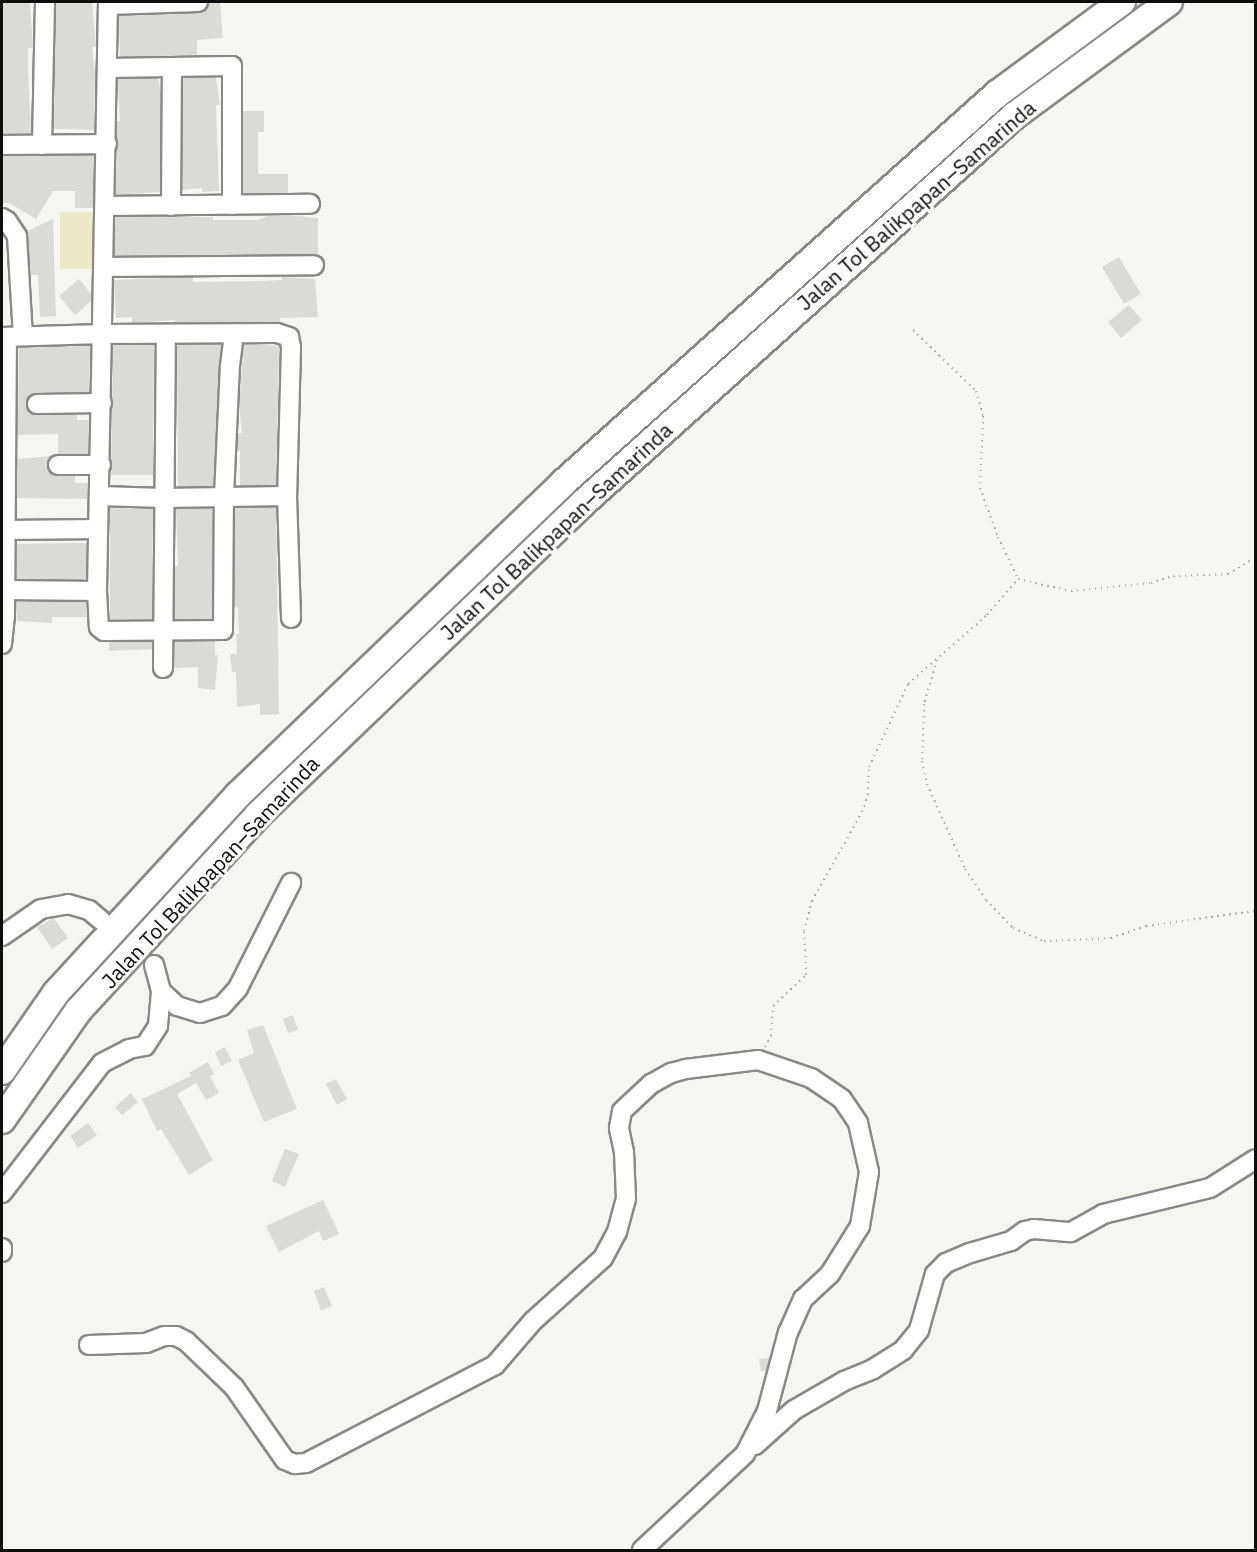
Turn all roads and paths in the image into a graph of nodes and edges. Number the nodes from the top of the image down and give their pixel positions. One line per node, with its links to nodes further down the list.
1 (45, 2): 10 (street)
2 (198, 2): 5 (street)
3 (1122, 2): 50 (highway, Jalan Tol Balikpapan–Samarinda)
4 (1169, 2): 51 (highway, Jalan Tol Balikpapan–Samarinda)
5 (108, 3): 7 (street)
6 (172, 67): 7 (street); 12 (street); 14 (street)
7 (108, 68): 8 (street)
8 (107, 144): 10 (street); 13 (street)
9 (2, 145): 10 (street)
10 (42, 145)
11 (310, 204): 12 (street)
12 (232, 205): 14 (street)
13 (105, 206): 14 (street); 18 (street)
14 (171, 206)
15 (2, 218): 17 (street)
16 (314, 266): 18 (street)
17 (10, 267): 23 (street)
18 (104, 267): 20 (street)
19 (913, 330): 35 (path)
20 (103, 333): 21 (street); 23 (street); 24 (street)
21 (166, 334): 22 (street); 31 (street)
22 (234, 334): 29 (street); 30 (street)
23 (10, 337): 32 (street)
24 (102, 403): 25 (street); 27 (street)
25 (37, 404)
26 (58, 465): 27 (street)
27 (101, 465): 28 (street)
28 (100, 496): 31 (street); 33 (street)
29 (224, 496): 30 (street); 31 (street); 39 (street)
30 (287, 496): 38 (street)
31 (164, 498): 39 (street)
32 (5, 522): 33 (street); 36 (street)
33 (98, 528): 37 (street)
34 (1256, 557): 35 (path)
35 (1018, 579): 41 (path)
36 (6, 590): 37 (street); 40 (street)
37 (97, 591): 39 (street)
38 (291, 618)
39 (163, 630): 42 (street)
40 (2, 644)
41 (938, 657): 44 (path); 49 (path)
42 (164, 668)
43 (291, 883): 48 (street)
44 (1254, 911)
45 (101, 920): 46 (street)
46 (2, 936)
47 (154, 965): 48 (street)
48 (161, 991): 53 (street)
49 (758, 1060): 54 (street); 55 (street)
50 (2, 1071)
51 (2, 1120)
52 (1256, 1159): 55 (street)
53 (2, 1193)
54 (89, 1345)
55 (745, 1454): 56 (street)
56 (642, 1551)

